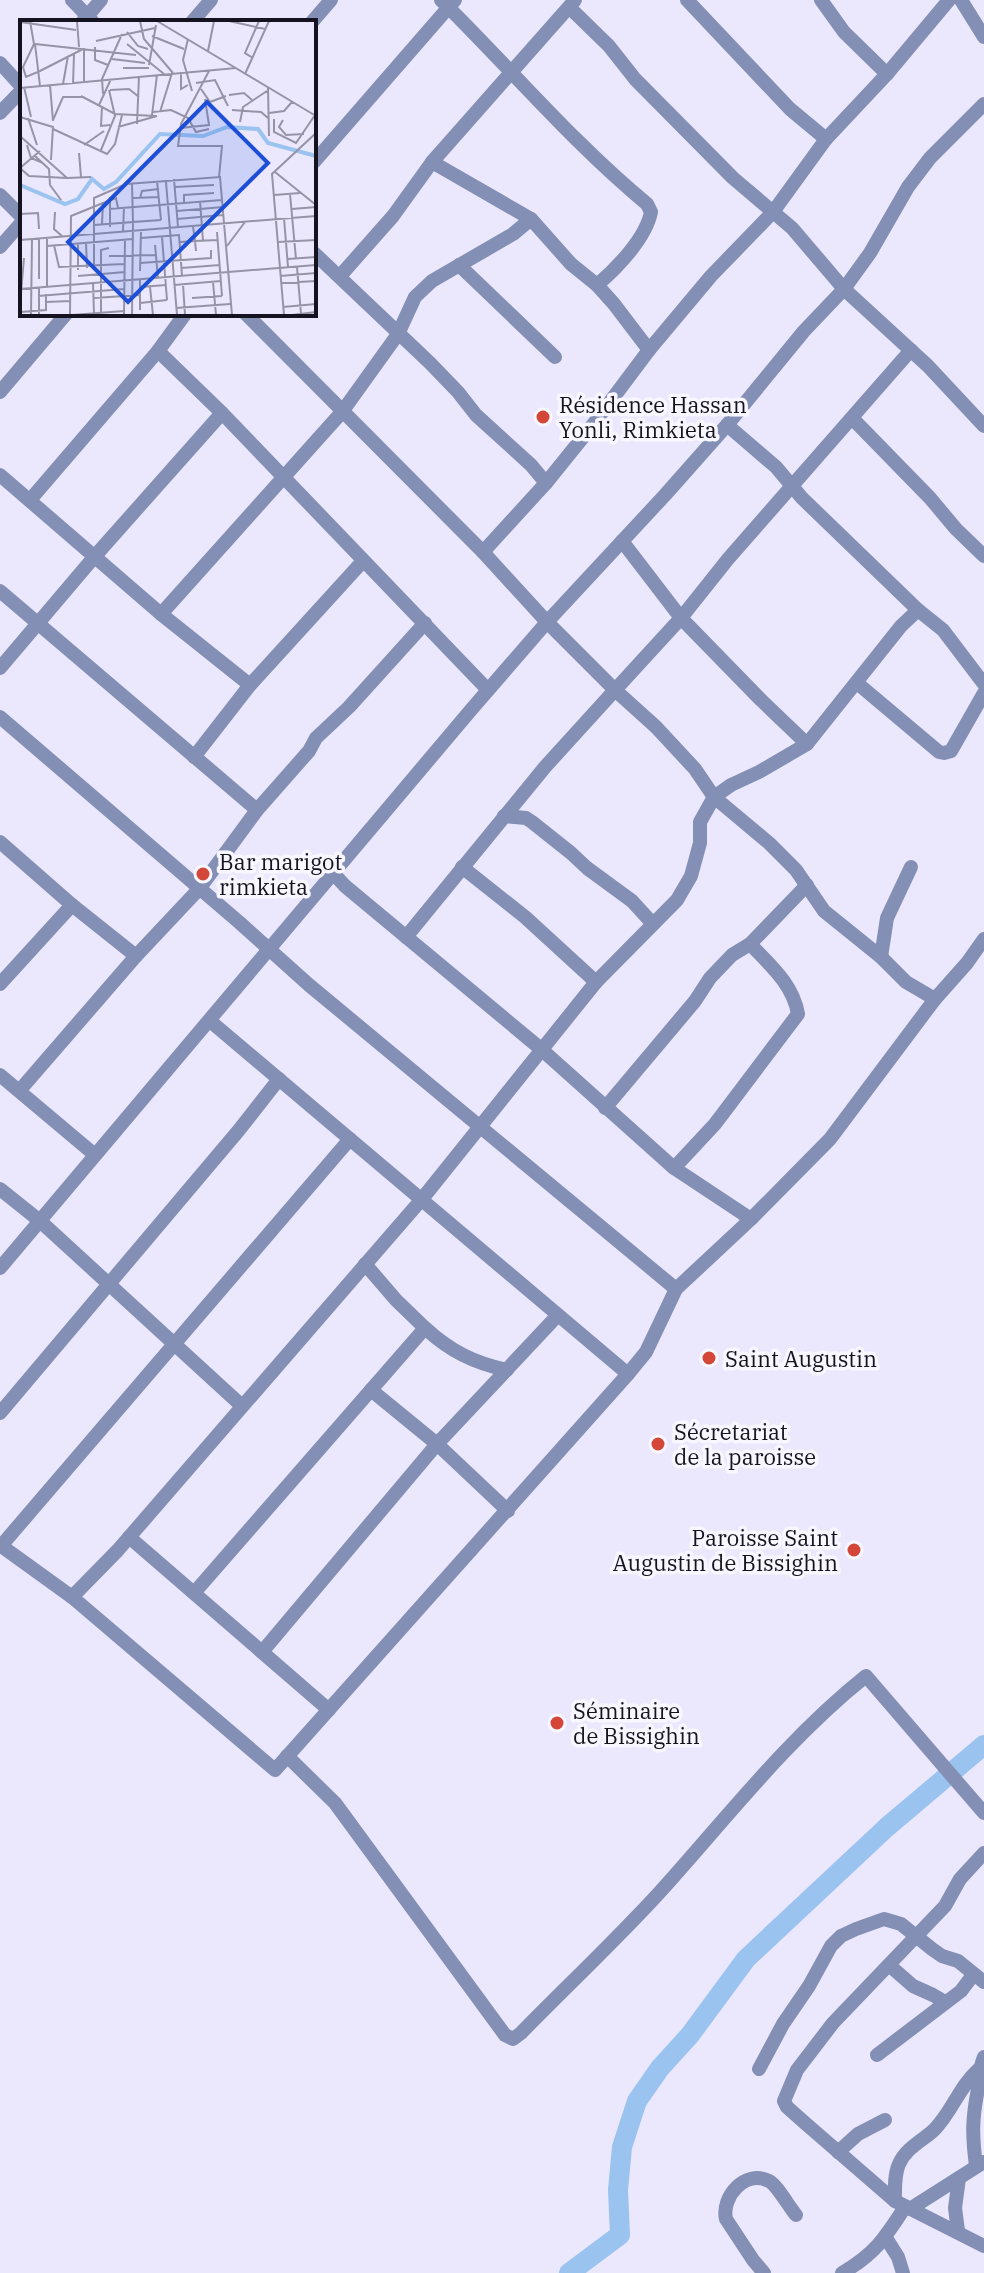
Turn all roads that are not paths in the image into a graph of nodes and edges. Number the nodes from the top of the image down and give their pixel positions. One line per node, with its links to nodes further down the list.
1 (72, 0): 11 (street)
2 (101, 0): 11 (street)
3 (211, 0): 12 (street)
4 (331, 0): 13 (street)
5 (687, 0): 22 (street)
6 (821, 0): 17 (street)
7 (949, 0): 17 (street)
8 (961, 0): 14 (street)
9 (448, 3): 16 (street); 23 (street)
10 (572, 4): 16 (street); 26 (street)
11 (88, 20)
12 (194, 20)
13 (314, 20)
14 (984, 37)
15 (0, 63): 18 (street)
16 (510, 73): 24 (street); 34 (street)
17 (887, 74): 22 (street)
18 (20, 87)
19 (20, 91): 21 (street)
20 (984, 104): 35 (street)
21 (0, 113)
22 (826, 139): 26 (street)
23 (316, 160)
24 (432, 162): 28 (street); 33 (street)
25 (0, 195): 27 (street)
26 (773, 212): 35 (street); 40 (street)
27 (20, 217)
28 (531, 219): 32 (street); 34 (street)
29 (20, 222): 30 (street)
30 (0, 247)
31 (316, 255): 33 (street)
32 (459, 265): 39 (street); 43 (street)
33 (340, 276): 39 (street)
34 (597, 285): 40 (street)
35 (844, 289): 41 (street); 48 (street)
36 (64, 316): 44 (street)
37 (184, 316): 42 (street)
38 (248, 316): 45 (street)
39 (398, 334): 45 (street); 52 (street)
40 (649, 350): 52 (street)
41 (911, 350): 47 (street); 49 (street)
42 (158, 351): 46 (street); 54 (street)
43 (555, 357)
44 (0, 392)
45 (342, 412): 51 (street); 56 (street)
46 (222, 413): 51 (street); 57 (street)
47 (852, 418): 53 (street); 58 (street)
48 (727, 425): 53 (street); 55 (street)
49 (984, 426)
50 (0, 475): 54 (street)
51 (282, 477): 59 (street); 62 (street)
52 (546, 483): 56 (street)
53 (791, 486): 61 (street); 63 (street)
54 (30, 500): 57 (street)
55 (622, 541): 63 (street); 64 (street)
56 (483, 552): 64 (street)
57 (95, 556): 62 (street); 65 (street)
58 (984, 556)
59 (363, 561): 66 (street); 70 (street)
60 (0, 591): 65 (street)
61 (918, 610): 68 (street); 69 (street)
62 (161, 614): 70 (street)
63 (681, 618): 72 (street); 75 (street)
64 (547, 622): 71 (street); 72 (street)
65 (38, 623): 67 (street); 76 (street)
66 (425, 623): 71 (street); 78 (street)
67 (0, 668)
68 (857, 683): 73 (street); 75 (street)
69 (984, 684)
70 (250, 685): 76 (street)
71 (488, 690): 83 (street)
72 (615, 690): 77 (street); 79 (street)
73 (984, 693)
74 (0, 717): 85 (street)
75 (807, 744): 77 (street)
76 (194, 757): 78 (street)
77 (714, 797): 84 (street); 87 (street)
78 (257, 810): 85 (street)
79 (504, 816): 81 (street); 87 (street)
80 (0, 842): 86 (street)
81 (462, 867): 88 (street); 96 (street)
82 (911, 867): 93 (street)
83 (334, 874): 88 (street); 91 (street)
84 (807, 885): 90 (street); 93 (street)
85 (199, 889): 91 (street); 92 (street)
86 (72, 905): 92 (street); 95 (street)
87 (653, 924): 96 (street)
88 (406, 937): 100 (street)
89 (984, 939): 98 (street)
90 (750, 944): 104 (street); 108 (street)
91 (270, 950): 99 (street); 105 (street)
92 (136, 956): 103 (street)
93 (881, 957): 98 (street)
94 (0, 959): 95 (street)
95 (12, 969): 97 (street)
96 (596, 982): 100 (street)
97 (0, 984)
98 (935, 999): 111 (street)
99 (210, 1021): 102 (street); 107 (street)
100 (541, 1049): 104 (street); 105 (street)
101 (0, 1075): 103 (street)
102 (279, 1079): 106 (street); 115 (street)
103 (20, 1090): 107 (street)
104 (605, 1108): 108 (street)
105 (479, 1126): 110 (street); 116 (street)
106 (350, 1139): 110 (street); 119 (street)
107 (95, 1155): 112 (street)
108 (674, 1168): 111 (street)
109 (0, 1189): 112 (street)
110 (422, 1199): 113 (street); 117 (street)
111 (751, 1219): 116 (street)
112 (40, 1221): 114 (street); 115 (street)
113 (365, 1264): 118 (street); 123 (street)
114 (0, 1268)
115 (109, 1284): 119 (street); 124 (street)
116 (676, 1289): 121 (street)
117 (558, 1315): 120 (street); 121 (street)
118 (425, 1328): 120 (street); 122 (street)
119 (175, 1344): 123 (street); 128 (street)
120 (507, 1370): 125 (street)
121 (628, 1374): 126 (street)
122 (371, 1390): 125 (street); 129 (street)
123 (242, 1406): 127 (street)
124 (0, 1413)
125 (437, 1444): 126 (street); 131 (street)
126 (508, 1511): 132 (street)
127 (129, 1537): 129 (street); 130 (street)
128 (1, 1546): 130 (street)
129 (194, 1593): 131 (street)
130 (72, 1597): 133 (street)
131 (262, 1652): 132 (street)
132 (329, 1710): 133 (street)
133 (287, 1756): 134 (street)
134 (984, 1813)
135 (984, 1853): 136 (street)
136 (916, 1937): 137 (street); 138 (street); 142 (street)
137 (889, 1965): 139 (street); 144 (street)
138 (979, 1978): 139 (street)
139 (945, 2002): 140 (street)
140 (877, 2055)
141 (981, 2063): 145 (street); 147 (street)
142 (759, 2069)
143 (885, 2120): 144 (street)
144 (838, 2152): 147 (street)
145 (980, 2164): 146 (street)
146 (959, 2178): 147 (street); 149 (street)
147 (903, 2206): 149 (street); 150 (street)
148 (796, 2215): 152 (street)
149 (958, 2231): 151 (street)
150 (886, 2238): 153 (street); 154 (street)
151 (984, 2246)
152 (764, 2273)
153 (842, 2273)
154 (903, 2273)

